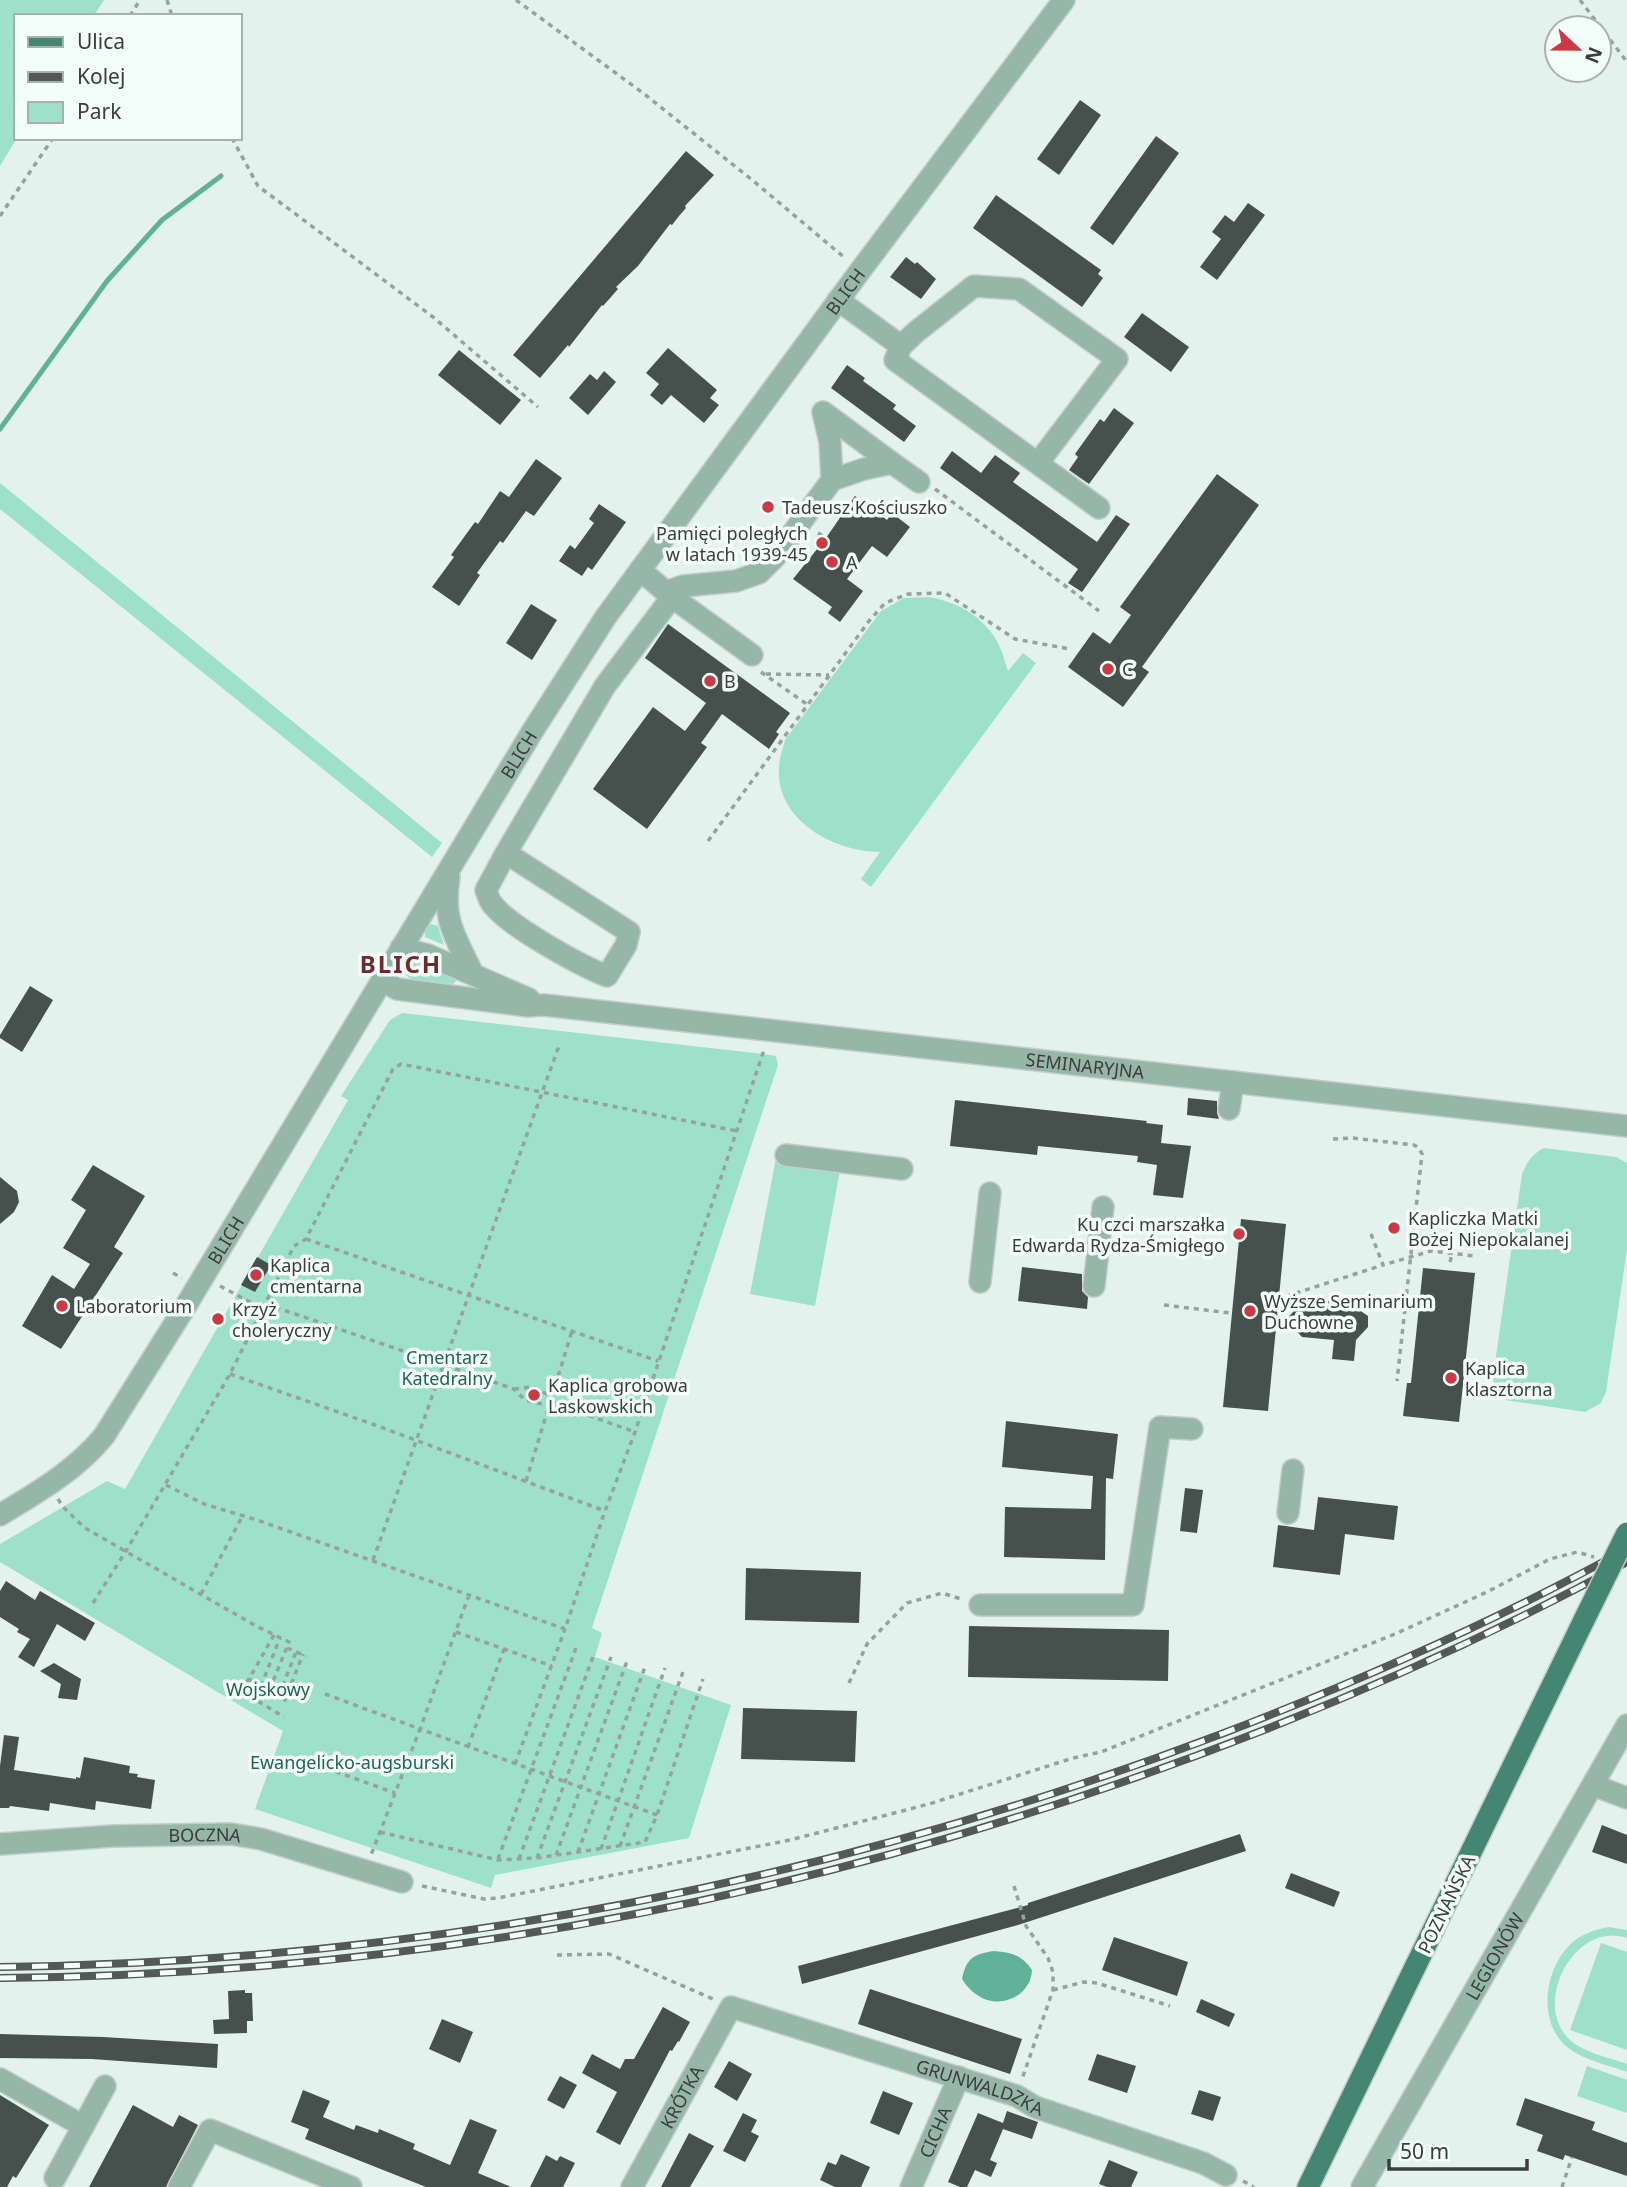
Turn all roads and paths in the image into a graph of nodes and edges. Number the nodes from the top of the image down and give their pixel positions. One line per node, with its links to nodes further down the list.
1 (516, 0): 8 (path)
2 (1064, 0): 8 (street, BLICH)
3 (1580, 0): 4 (path)
4 (1627, 62)
5 (52, 140): 7 (path)
6 (233, 140): 11 (path)
7 (0, 216)
8 (860, 271): 9 (street, BLICH)
9 (838, 300): 10 (street); 17 (street, BLICH)
10 (901, 346): 13 (street); 13 (street)
11 (538, 407)
12 (892, 463): 14 (street); 14 (street); 15 (street)
13 (1038, 463): 16 (street)
14 (832, 480): 18 (street)
15 (919, 482): 19 (path)
16 (1099, 508)
17 (640, 570): 18 (street); 27 (street, BLICH)
18 (669, 594): 21 (street); 26 (street)
19 (1099, 611)
20 (1070, 649): 23 (path)
21 (752, 655): 22 (path)
22 (764, 674): 23 (path); 24 (path)
23 (830, 675): 24 (path)
24 (808, 705): 25 (path)
25 (708, 841)
26 (506, 853): 26 (street)
27 (450, 867): 28 (street, BLICH); 29 (street)
28 (401, 948): 29 (street, SEMINARYJNA); 30 (street, BLICH)
29 (473, 974): 31 (street, SEMINARYJNA)
30 (382, 980): 31 (street, SEMINARYJNA); 76 (street, BLICH)
31 (544, 1005): 34 (street, SEMINARYJNA)
32 (560, 1043): 35 (path)
33 (763, 1054): 38 (path)
34 (1233, 1082): 36 (street); 37 (street, SEMINARYJNA)
35 (542, 1092): 38 (path); 45 (path); 54 (path)
36 (1229, 1109)
37 (1627, 1126)
38 (737, 1131): 61 (path)
39 (1333, 1139): 48 (path)
40 (786, 1155): 41 (street)
41 (902, 1168)
42 (990, 1193): 51 (street)
43 (1103, 1207): 53 (street)
44 (1371, 1234): 50 (path)
45 (306, 1238): 54 (path); 55 (path)
46 (1452, 1253): 47 (path); 48 (path); 49 (path)
47 (1475, 1256)
48 (1409, 1258): 50 (path); 64 (path)
49 (1450, 1262)
50 (1383, 1265): 58 (path)
51 (979, 1282)
52 (216, 1283): 57 (path)
53 (1094, 1286)
54 (470, 1295): 60 (path); 62 (path)
55 (266, 1304): 57 (path); 62 (path)
56 (1164, 1305): 59 (path)
57 (263, 1309): 63 (path)
58 (1288, 1309)
59 (1230, 1313)
60 (572, 1331): 61 (path); 66 (path)
61 (659, 1361): 68 (path)
62 (443, 1366): 65 (path); 69 (path)
63 (230, 1374): 69 (path); 72 (path)
64 (1397, 1381)
65 (514, 1389): 66 (path); 66 (path)
66 (551, 1401): 68 (path); 71 (path)
67 (1192, 1429): 85 (street)
68 (635, 1433): 74 (path)
69 (416, 1440): 71 (path); 81 (path)
70 (1293, 1470): 75 (street)
71 (526, 1481): 74 (path)
72 (166, 1485): 77 (path); 79 (path)
73 (56, 1496): 79 (path)
74 (605, 1510): 86 (path)
75 (1287, 1513)
76 (0, 1515)
77 (243, 1516): 81 (path); 82 (path)
78 (1627, 1533): 155 (main road, POZNAŃSKA, bridge)
79 (127, 1552): 82 (path); 84 (path)
80 (1594, 1557): 137 (path)
81 (373, 1560): 83 (path)
82 (201, 1594): 88 (path)
83 (469, 1595): 86 (path); 87 (path)
84 (93, 1603)
85 (980, 1605): 103 (path)
86 (565, 1629): 98 (path)
87 (456, 1632): 92 (path); 112 (path)
88 (274, 1635): 89 (path); 101 (path)
89 (280, 1638): 91 (path); 104 (path)
90 (576, 1647): 116 (path)
91 (287, 1648): 93 (path); 106 (path)
92 (504, 1649): 98 (path); 113 (path)
93 (296, 1651): 108 (path); 108 (path)
94 (594, 1654): 117 (path)
95 (611, 1657): 118 (path)
96 (627, 1661): 120 (path)
97 (646, 1664): 122 (path)
98 (552, 1666): 115 (path)
99 (665, 1668): 124 (path)
100 (683, 1672): 125 (path)
101 (249, 1679): 104 (path); 105 (path)
102 (703, 1679): 126 (path)
103 (849, 1683)
104 (261, 1686): 106 (path)
105 (241, 1691): 109 (path); 110 (path)
106 (270, 1691): 108 (path)
107 (325, 1694): 112 (path)
108 (278, 1696)
109 (236, 1699)
110 (284, 1717)
111 (1627, 1725): 119 (street, LEGIONÓW)
112 (420, 1729): 113 (path); 121 (path)
113 (468, 1747): 115 (path)
114 (298, 1758): 121 (path)
115 (515, 1764): 116 (path)
116 (531, 1770): 117 (path); 135 (path)
117 (549, 1776): 118 (path); 134 (path)
118 (565, 1782): 120 (path); 133 (path)
119 (1593, 1785): 123 (street); 156 (street, LEGIONÓW)
120 (581, 1787): 122 (path); 132 (path)
121 (396, 1793): 127 (path)
122 (598, 1794): 124 (path); 131 (path)
123 (1627, 1798)
124 (618, 1801): 125 (path); 130 (path)
125 (634, 1806): 126 (path); 129 (path)
126 (657, 1815): 129 (path)
127 (380, 1832): 135 (path); 136 (path)
128 (0, 1844): 136 (street, BOCZNA)
129 (620, 1846): 130 (path)
130 (601, 1849): 131 (path)
131 (578, 1852): 132 (path)
132 (556, 1855): 133 (path)
133 (537, 1858): 134 (path)
134 (519, 1859): 135 (path)
135 (498, 1860)
136 (366, 1870): 137 (street, BOCZNA)
137 (402, 1882)
138 (1014, 1886): 140 (path)
139 (558, 1955): 142 (path)
140 (1053, 1990): 141 (path); 146 (path)
141 (1170, 2006)
142 (731, 2007): 143 (street, GRUNWALDZKA); 153 (street, KRÓTKA)
143 (959, 2077): 146 (street, GRUNWALDZKA); 154 (street, CICHA)
144 (0, 2079): 147 (street)
145 (105, 2086): 147 (street)
146 (1017, 2096): 149 (street, GRUNWALDZKA)
147 (83, 2126): 150 (street)
148 (1572, 2157): 157 (path)
149 (1226, 2175)
150 (55, 2178)
151 (179, 2187): 152 (street)
152 (351, 2187)
153 (632, 2187)
154 (911, 2187)
155 (1308, 2187)
156 (1362, 2187)
157 (1562, 2187)

